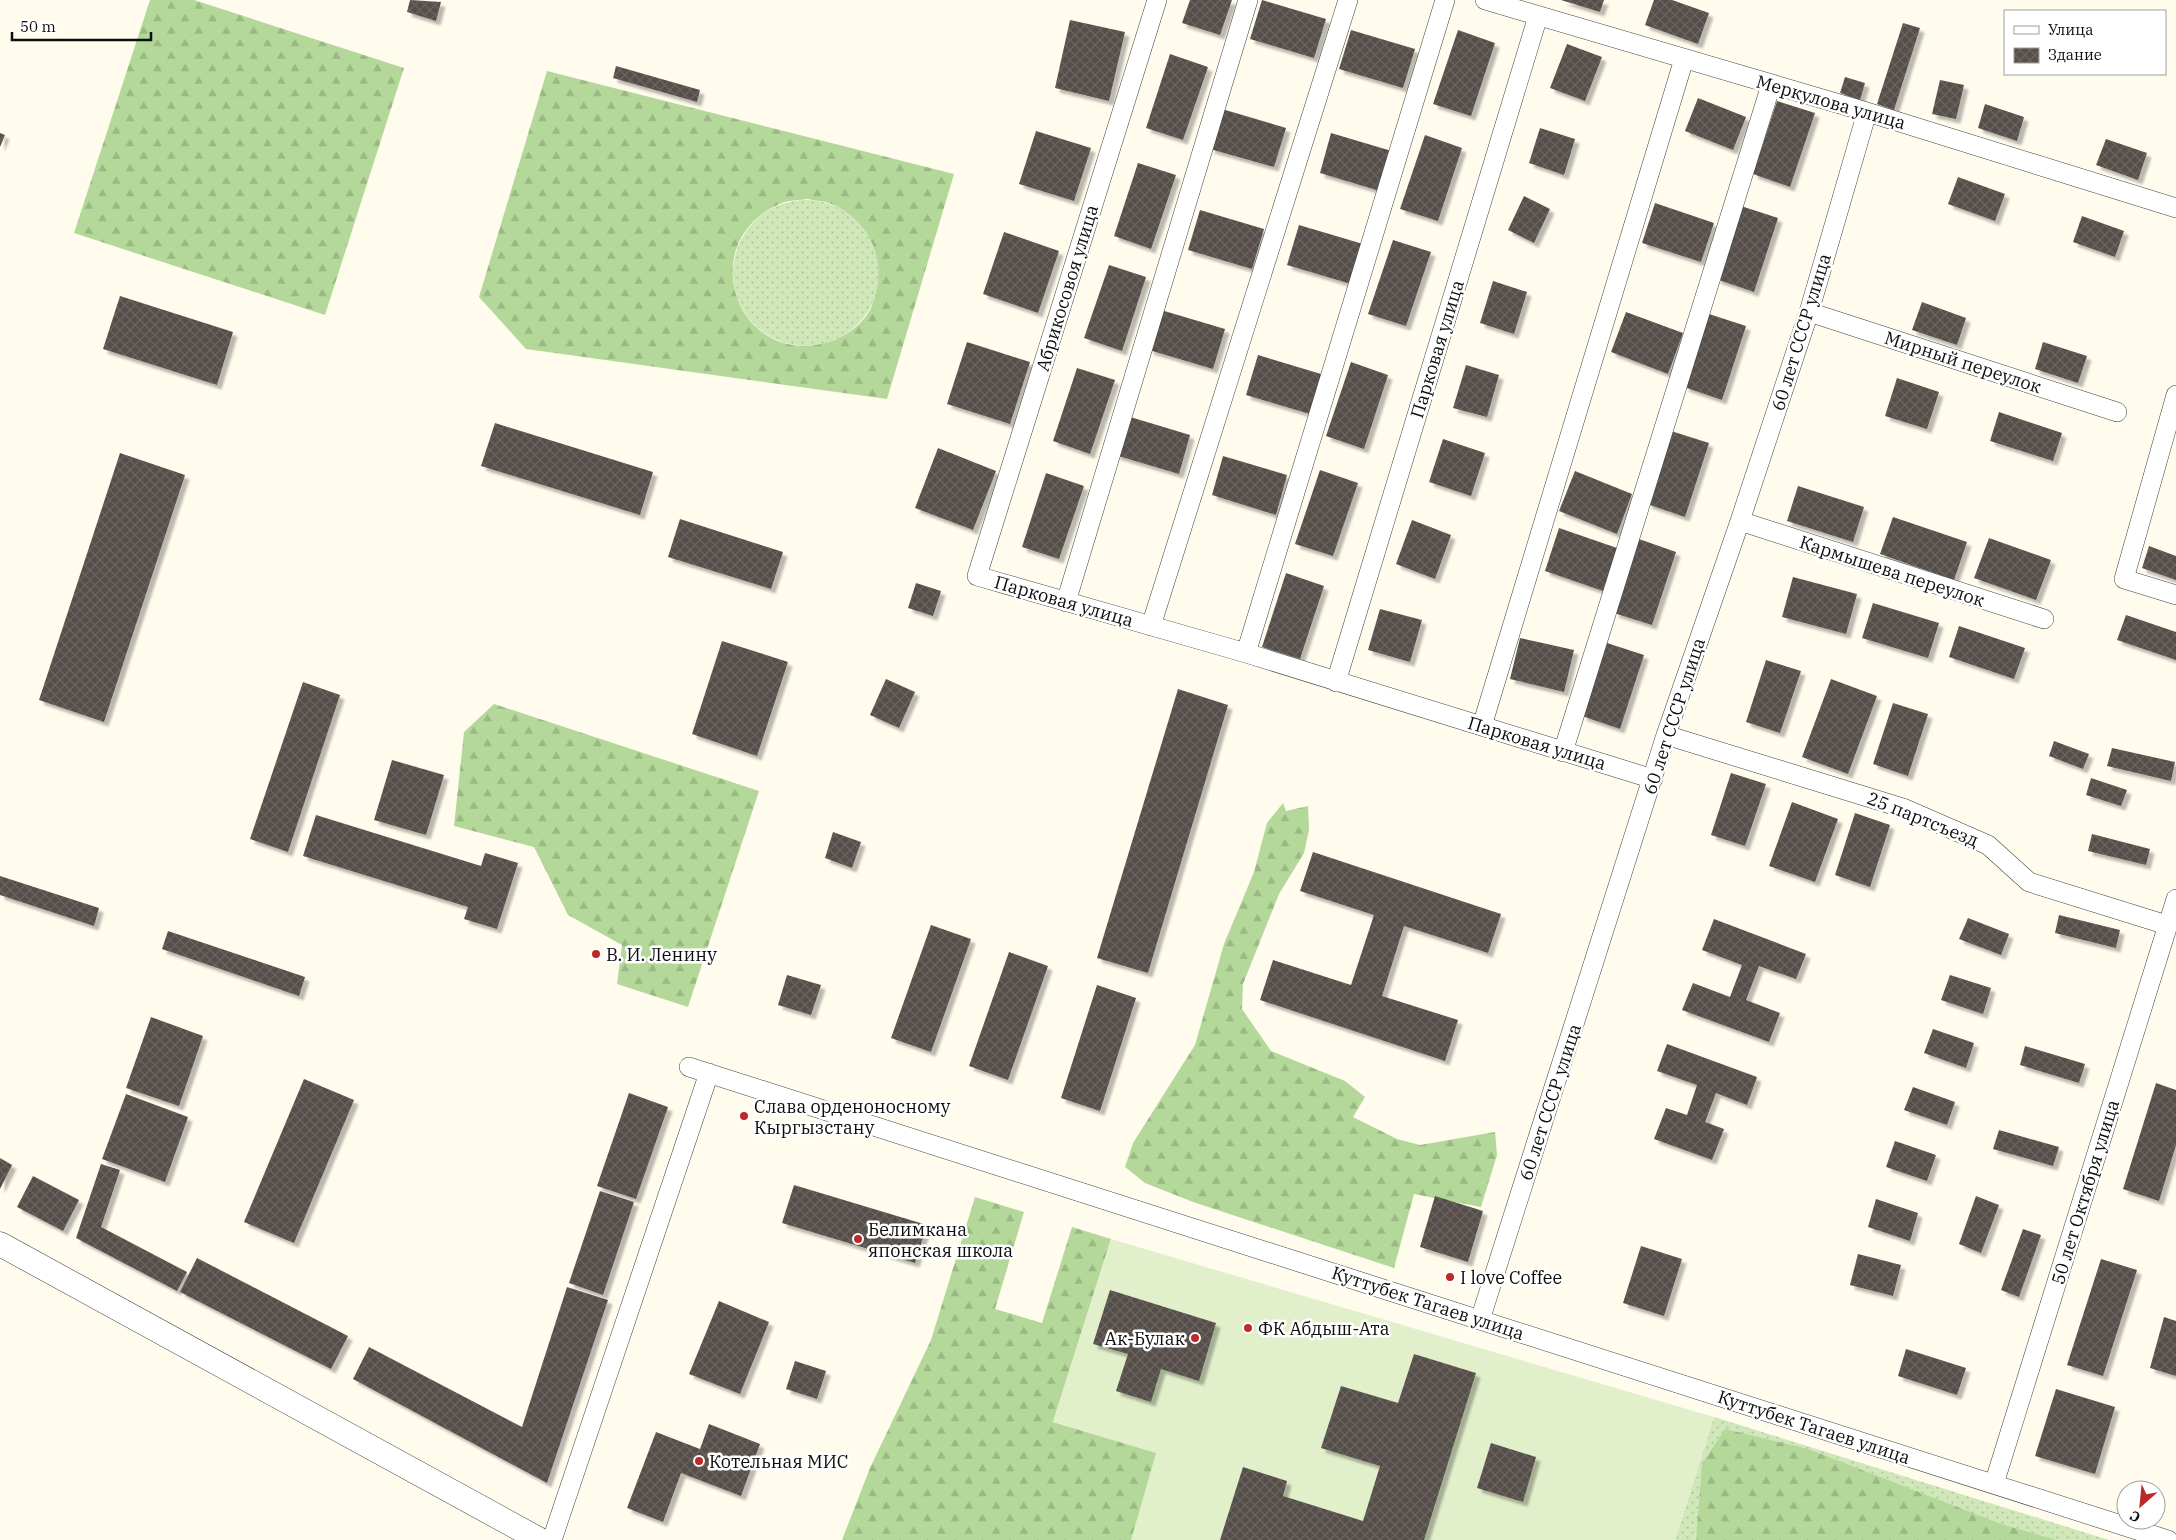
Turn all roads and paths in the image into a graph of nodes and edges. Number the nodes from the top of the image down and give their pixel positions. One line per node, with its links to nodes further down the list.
1 (1157, 0): 15 (street, Абрикосовоя улица)
2 (1248, 0): 17 (street)
3 (1348, 0): 19 (street, Парковая улица)
4 (1445, 0): 20 (street)
5 (1485, 0): 6 (street, Меркулова улица)
6 (1538, 16): 7 (street, Меркулова улица); 21 (street, Парковая улица)
7 (1684, 59): 8 (street, Меркулова улица); 22 (street)
8 (1771, 85): 9 (street, Меркулова улица); 24 (street)
9 (1867, 112): 10 (street, Меркулова улица); 11 (street, 60 лет СССР улица)
10 (2176, 208)
11 (1809, 312): 13 (street, Мирный переулок); 14 (street, 60 лет СССР улица)
12 (2176, 396): 16 (street)
13 (2116, 412)
14 (1740, 521): 18 (street, Кармышева переулок); 23 (street, 60 лет СССР улица)
15 (978, 576): 17 (street, Парковая улица)
16 (2176, 595)
17 (1066, 602): 19 (street, Парковая улица)
18 (2044, 619)
19 (1151, 626): 20 (street, Парковая улица)
20 (1246, 654): 21 (street, Парковая улица)
21 (1336, 682): 22 (street, Парковая улица)
22 (1482, 726): 24 (street, Парковая улица)
23 (1666, 735): 25 (street, 60 лет СССР улица); 27 (street, 25 партсъезд)
24 (1563, 752): 25 (street, Парковая улица)
25 (1653, 779): 31 (street, 60 лет СССР улица)
26 (2176, 899): 27 (street, 50 лет Октября улица)
27 (2167, 925): 32 (street, 50 лет Октября улица)
28 (689, 1067): 29 (street, Куттубек Тагаев улица)
29 (709, 1073): 31 (street, Куттубек Тагаев улица); 34 (street)
30 (0, 1244): 33 (street)
31 (1480, 1320): 32 (street, Куттубек Тагаев улица)
32 (1994, 1484): 35 (street, Куттубек Тагаев улица)
33 (540, 1540)
34 (552, 1540)
35 (2168, 1540)

